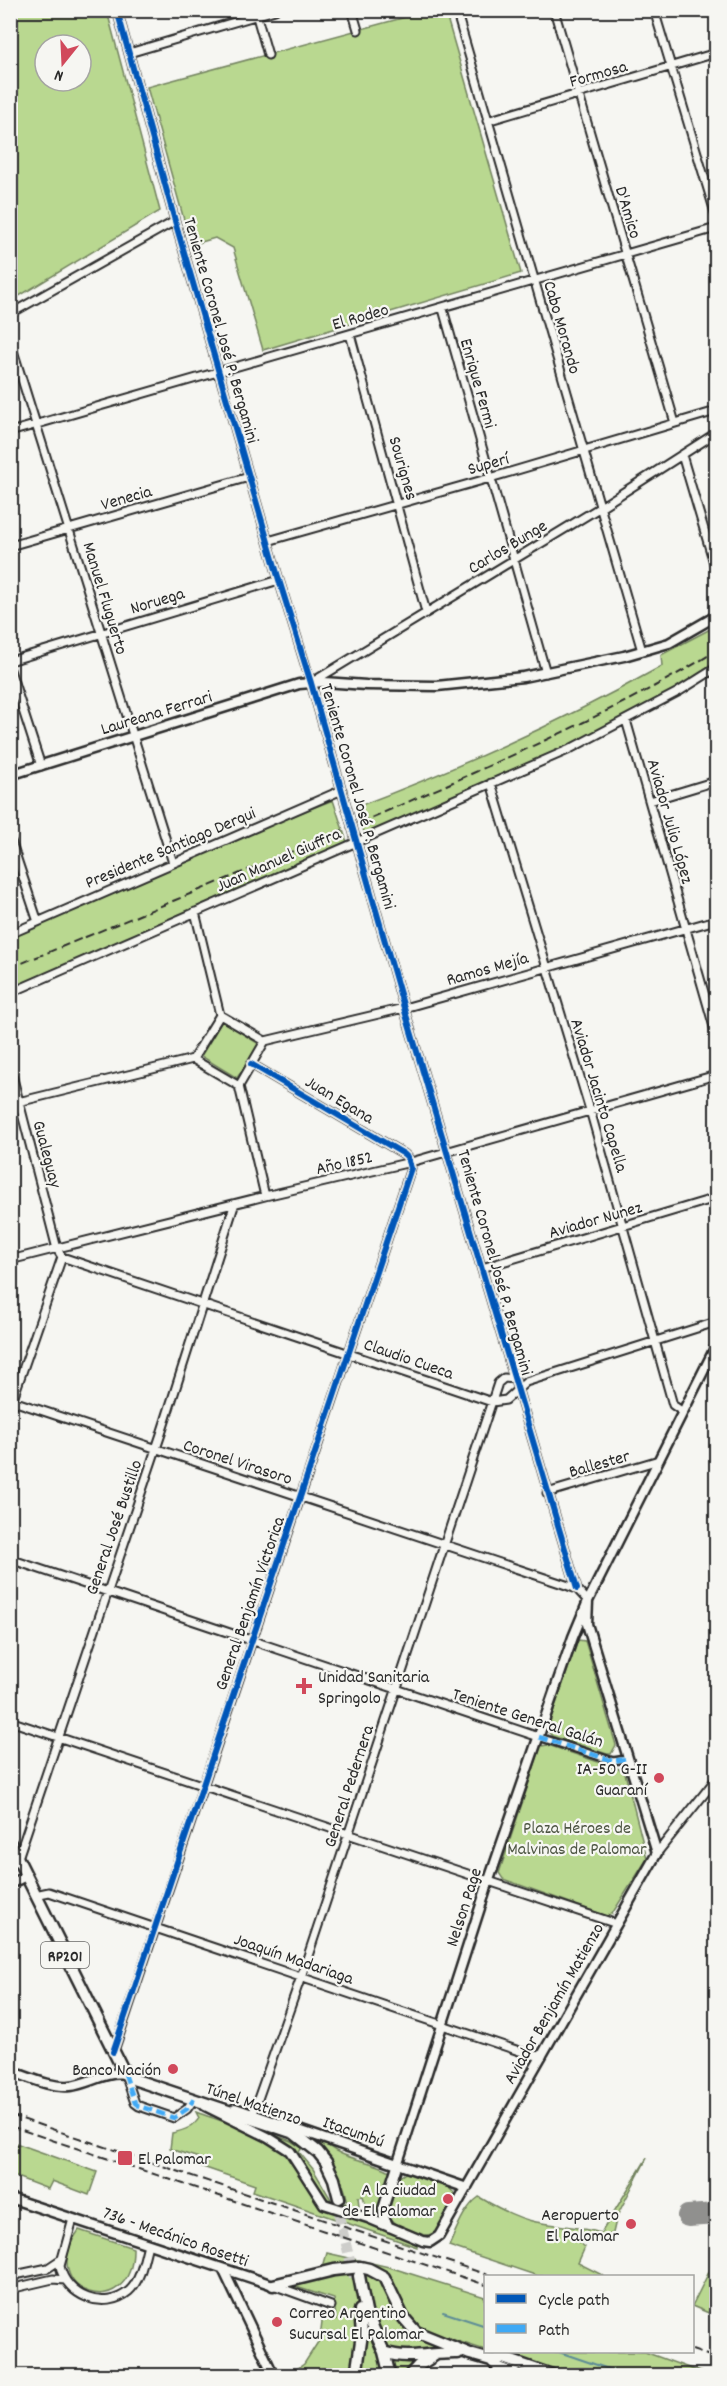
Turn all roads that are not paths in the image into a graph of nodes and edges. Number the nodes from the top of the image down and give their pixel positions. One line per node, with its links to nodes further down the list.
1 (117, 10): 9 (street, Teniente Coronel José P. Bergamini)
2 (275, 10): 7 (street)
3 (352, 10): 8 (street)
4 (456, 10): 14 (street, Cabo Morando)
5 (554, 10): 13 (street, D'Amico)
6 (654, 10): 12 (street)
7 (256, 13): 9 (street); 11 (street)
8 (358, 30)
9 (129, 53): 16 (street, Teniente Coronel José P. Bergamini)
10 (717, 53): 12 (street, Formosa)
11 (268, 56)
12 (671, 68): 13 (street, Formosa); 15 (street)
13 (578, 94): 14 (street, Formosa); 18 (street, D'Amico)
14 (487, 121): 19 (street, Cabo Morando)
15 (717, 216)
16 (175, 220): 21 (street); 24 (street, Teniente Coronel José P. Bergamini)
17 (717, 228): 18 (street, El Rodeo)
18 (626, 255): 19 (street, El Rodeo); 26 (street, D'Amico)
19 (534, 280): 20 (street, El Rodeo); 30 (street, Cabo Morando)
20 (443, 309): 22 (street, El Rodeo); 33 (street, Enrique Fermi)
21 (10, 314)
22 (350, 334): 24 (street, El Rodeo); 34 (street, Sourignes)
23 (10, 341): 27 (street, Manuel Fluguerto)
24 (219, 373): 27 (street, El Rodeo); 32 (street, Teniente Coronel José P. Bergamini)
25 (717, 411): 26 (street, Superí)
26 (675, 423): 30 (street, Superí)
27 (37, 425): 28 (street, El Rodeo); 36 (street, Manuel Fluguerto)
28 (10, 432)
29 (717, 433): 31 (street, Carlos Bunge)
30 (583, 451): 33 (street, Superí); 35 (street, Cabo Morando)
31 (682, 455): 35 (street, Carlos Bunge); 40 (street)
32 (249, 477): 36 (street, Venecia); 37 (street, Teniente Coronel José P. Bergamini)
33 (490, 478): 34 (street, Superí); 39 (street, Enrique Fermi)
34 (398, 503): 37 (street, Superí); 42 (street, Sourignes)
35 (598, 508): 39 (street, Carlos Bunge); 45 (street, Cabo Morando)
36 (69, 529): 38 (street, Venecia); 44 (street, Manuel Fluguerto)
37 (267, 541): 41 (street, Teniente Coronel José P. Bergamini)
38 (10, 546)
39 (514, 560): 42 (street, Carlos Bunge); 49 (street, Enrique Fermi)
40 (717, 570)
41 (279, 580): 44 (street, Noruega); 50 (street, Teniente Coronel José P. Bergamini)
42 (426, 612): 50 (street, Carlos Bunge)
43 (717, 616): 45 (street)
44 (101, 633): 46 (street, Noruega); 52 (street, Manuel Fluguerto)
45 (642, 651): 49 (street)
46 (10, 661)
47 (717, 668): 51 (street, Juan Manuel Giuffra)
48 (10, 670): 53 (street)
49 (546, 673): 50 (street)
50 (311, 683): 52 (street, Laureana Ferrari); 57 (street, Teniente Coronel José P. Bergamini)
51 (626, 720): 56 (street, Juan Manuel Giuffra); 58 (street, Aviador Julio López)
52 (133, 737): 53 (street, Laureana Ferrari); 61 (street, Manuel Fluguerto)
53 (41, 766): 54 (street, Laureana Ferrari)
54 (10, 775)
55 (717, 781): 58 (street)
56 (491, 783): 60 (street, Juan Manuel Giuffra); 67 (street, Aviador Jacinto Capella)
57 (342, 790): 60 (street, Teniente Coronel José P. Bergamini); 61 (street, Presidente Santiago Derqui)
58 (650, 801): 65 (street, Aviador Julio López)
59 (10, 837): 64 (street)
60 (357, 841): 62 (street, Juan Manuel Giuffra); 69 (street, Teniente Coronel José P. Bergamini)
61 (173, 863): 64 (street, Presidente Santiago Derqui)
62 (195, 912): 68 (street, Juan Manuel Giuffra); 70 (street)
63 (717, 920): 65 (street, Ramos Mejía)
64 (38, 922): 66 (street, Presidente Santiago Derqui)
65 (687, 929): 67 (street, Ramos Mejía); 71 (street, Aviador Julio López)
66 (10, 934)
67 (546, 967): 69 (street, Ramos Mejía); 80 (street, Aviador Jacinto Capella)
68 (10, 993)
69 (404, 1008): 72 (street, Ramos Mejía); 81 (street, Teniente Coronel José P. Bergamini)
70 (220, 1015): 72 (street); 73 (street)
71 (717, 1034)
72 (265, 1041): 74 (street)
73 (194, 1059): 77 (street); 78 (street)
74 (251, 1064): 77 (street); 82 (street, Juan Egana)
75 (10, 1067): 78 (street, Gualeguay)
76 (717, 1075): 80 (street, Año 1852)
77 (239, 1086): 83 (street)
78 (19, 1102): 79 (street); 88 (street, Gualeguay)
79 (10, 1104)
80 (590, 1110): 81 (street, Año 1852); 86 (street, Aviador Jacinto Capella)
81 (448, 1152): 82 (street, Año 1852); 92 (street, Teniente Coronel José P. Bergamini)
82 (411, 1162): 83 (street, Año 1852); 97 (street, General Benjamín Victorica)
83 (266, 1196): 85 (street, Año 1852)
84 (717, 1198): 86 (street, Aviador Nunez)
85 (234, 1206): 87 (street, Año 1852); 93 (street, General José Bustillo)
86 (623, 1226): 92 (street, Aviador Nunez); 95 (street, Aviador Jacinto Capella)
87 (76, 1244): 88 (street, Año 1852); 91 (street)
88 (57, 1249): 89 (street); 90 (street, Año 1852)
89 (62, 1257): 91 (street, Claudio Cueca); 101 (street)
90 (10, 1260)
91 (77, 1261): 93 (street, Claudio Cueca)
92 (482, 1268): 98 (street, Teniente Coronel José P. Bergamini)
93 (204, 1304): 97 (street, Claudio Cueca); 103 (street, General José Bustillo)
94 (717, 1322): 95 (street)
95 (656, 1343): 99 (street); 102 (street, Aviador Jacinto Capella)
96 (717, 1346): 102 (street, Nelson Page)
97 (348, 1354): 100 (street, Claudio Cueca); 106 (street, General Benjamín Victorica)
98 (514, 1379): 99 (street, Teniente Coronel José P. Bergamini); 100 (street, General Pedernera)
99 (517, 1388): 100 (street); 105 (street, Teniente Coronel José P. Bergamini)
100 (492, 1402): 107 (street, General Pedernera)
101 (11, 1403): 103 (street, Coronel Virasoro)
102 (683, 1412): 104 (street, Nelson Page)
103 (156, 1449): 106 (street, Coronel Virasoro); 110 (street, General José Bustillo)
104 (659, 1460): 105 (street, Ballester); 111 (street, Nelson Page)
105 (547, 1493): 109 (street, Teniente Coronel José P. Bergamini)
106 (300, 1497): 107 (street, Coronel Virasoro); 112 (street, General Benjamín Victorica)
107 (443, 1545): 109 (street, Coronel Virasoro); 113 (street, General Pedernera)
108 (10, 1560): 110 (street, Teniente General Galán)
109 (577, 1588): 111 (street)
110 (107, 1592): 112 (street, Teniente General Galán); 115 (street, General José Bustillo)
111 (588, 1601): 116 (street, Nelson Page); 117 (street)
112 (252, 1641): 113 (street, Teniente General Galán); 119 (street, General Benjamín Victorica)
113 (395, 1689): 116 (street, Teniente General Galán); 120 (street, General Pedernera)
114 (10, 1721): 115 (street)
115 (58, 1737): 119 (street); 123 (street, General José Bustillo)
116 (539, 1737): 117 (street, Teniente General Galán); 125 (street, Nelson Page)
117 (627, 1759): 122 (street)
118 (717, 1779): 122 (street, Aviador Benjamín Matienzo)
119 (203, 1785): 120 (street); 129 (street, General Benjamín Victorica)
120 (348, 1834): 125 (street); 130 (street, General Pedernera)
121 (10, 1843): 123 (main road, RP201)
122 (657, 1853): 128 (street, Aviador Benjamín Matienzo)
123 (18, 1858): 124 (main road, RP201)
124 (26, 1876): 126 (street); 127 (main road, RP201)
125 (489, 1880): 128 (street); 131 (street, Nelson Page)
126 (10, 1884)
127 (35, 1895): 129 (street, Joaquín Madariaga); 132 (main road, RP201)
128 (617, 1924): 133 (street, Aviador Benjamín Matienzo)
129 (156, 1927): 130 (street, Joaquín Madariaga); 132 (street, General Benjamín Victorica)
130 (301, 1977): 131 (street, Joaquín Madariaga); 137 (street, General Pedernera)
131 (442, 2025): 133 (street, Joaquín Madariaga); 138 (street, Nelson Page)
132 (113, 2052): 135 (main road, RP201)
133 (542, 2056): 139 (street, Aviador Benjamín Matienzo)
134 (10, 2071): 135 (street)
135 (125, 2074): 136 (main road, Itacumbú); 136 (street)
136 (194, 2100): 137 (street, Itacumbú); 141 (main road, Túnel Matienzo); 143 (street, Itacumbú)
137 (253, 2113): 138 (street, Itacumbú)
138 (398, 2164): 139 (street, Itacumbú); 143 (street, Nelson Page)
139 (467, 2187): 144 (street, Aviador Benjamín Matienzo)
140 (10, 2198): 142 (street, 736 - Mecánico Rosetti)
141 (337, 2199)
142 (73, 2219): 145 (street, 736 - Mecánico Rosetti); 146 (street)
143 (389, 2227): 144 (street, Itacumbú)
144 (423, 2241)
145 (148, 2244): 147 (street, 736 - Mecánico Rosetti); 149 (street)
146 (60, 2260): 148 (street); 149 (street)
147 (223, 2269): 150 (street, 736 - Mecánico Rosetti); 157 (street)
148 (10, 2276)
149 (65, 2280): 151 (street)
150 (273, 2285): 152 (street, 736 - Mecánico Rosetti); 155 (main road)
151 (10, 2289)
152 (331, 2306)
153 (384, 2352): 154 (main road); 158 (main road); 159 (main road)
154 (438, 2353): 155 (main road); 160 (main road)
155 (470, 2354): 156 (main road)
156 (491, 2360): 161 (main road); 162 (main road)
157 (274, 2376)
158 (356, 2376)
159 (390, 2376)
160 (409, 2376)
161 (522, 2376)
162 (555, 2376)

